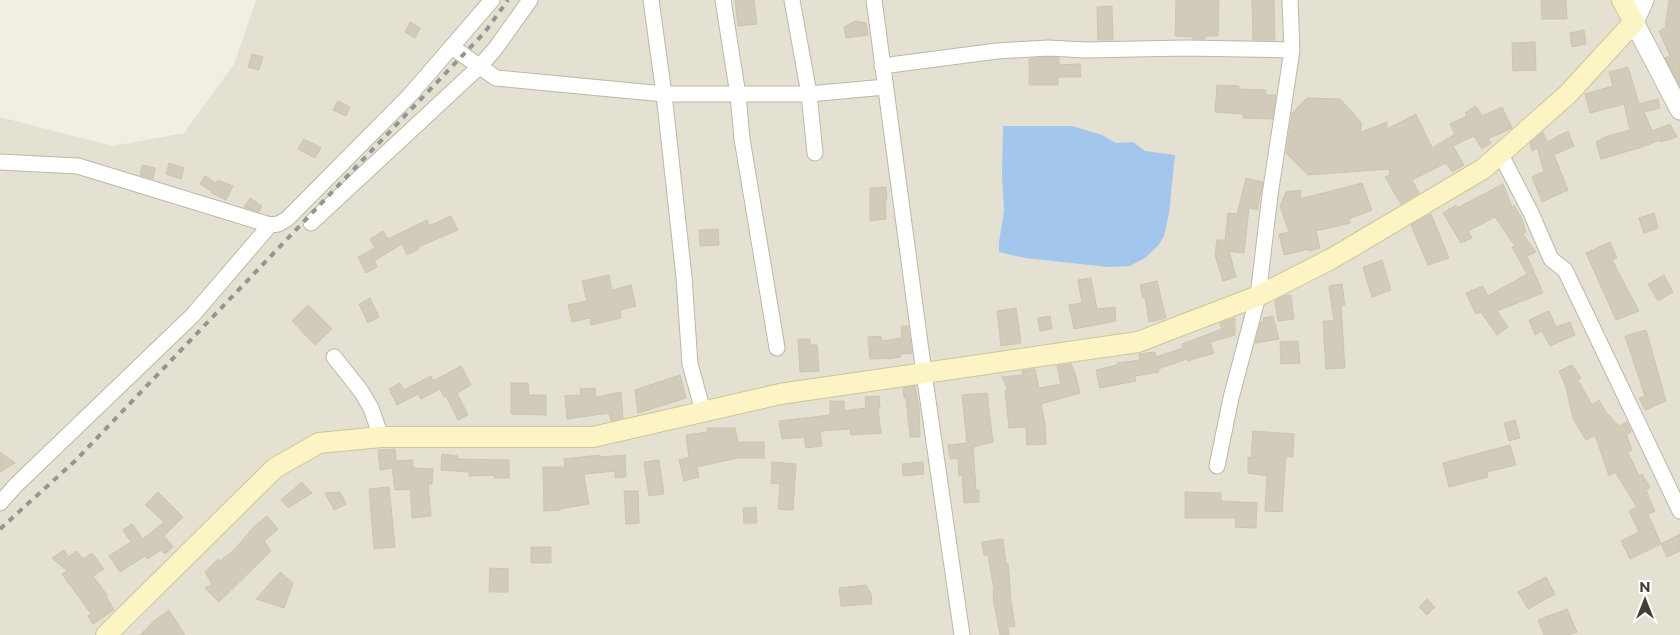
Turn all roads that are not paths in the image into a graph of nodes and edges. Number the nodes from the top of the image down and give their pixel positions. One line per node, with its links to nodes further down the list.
1 (492, 0): 11 (street)
2 (530, 0): 14 (street)
3 (651, 0): 16 (street)
4 (723, 0): 18 (street)
5 (792, 0): 17 (street)
6 (874, 0): 13 (street)
7 (1290, 0): 12 (street)
8 (1622, 0): 10 (main road)
9 (1644, 0): 10 (street)
10 (1634, 22): 19 (street); 21 (main road)
11 (452, 47): 14 (street); 24 (street)
12 (1292, 50): 13 (street); 25 (street)
13 (882, 66): 15 (street)
14 (479, 67): 16 (street); 23 (street)
15 (885, 88): 17 (street); 28 (street)
16 (664, 94): 18 (street); 29 (street)
17 (809, 94): 18 (street); 20 (street)
18 (738, 95): 26 (street)
19 (1680, 110)
20 (815, 153)
21 (1500, 153): 25 (main road); 35 (street)
22 (0, 162): 24 (street)
23 (311, 222)
24 (270, 225): 32 (street)
25 (1258, 296): 28 (main road); 31 (street)
26 (777, 348)
27 (334, 357): 30 (street)
28 (924, 373): 29 (main road); 37 (street)
29 (703, 411): 30 (main road)
30 (381, 437): 36 (main road)
31 (1217, 466)
32 (16, 485): 33 (street); 34 (street)
33 (0, 488)
34 (0, 503)
35 (1680, 511)
36 (106, 635)
37 (962, 635)

